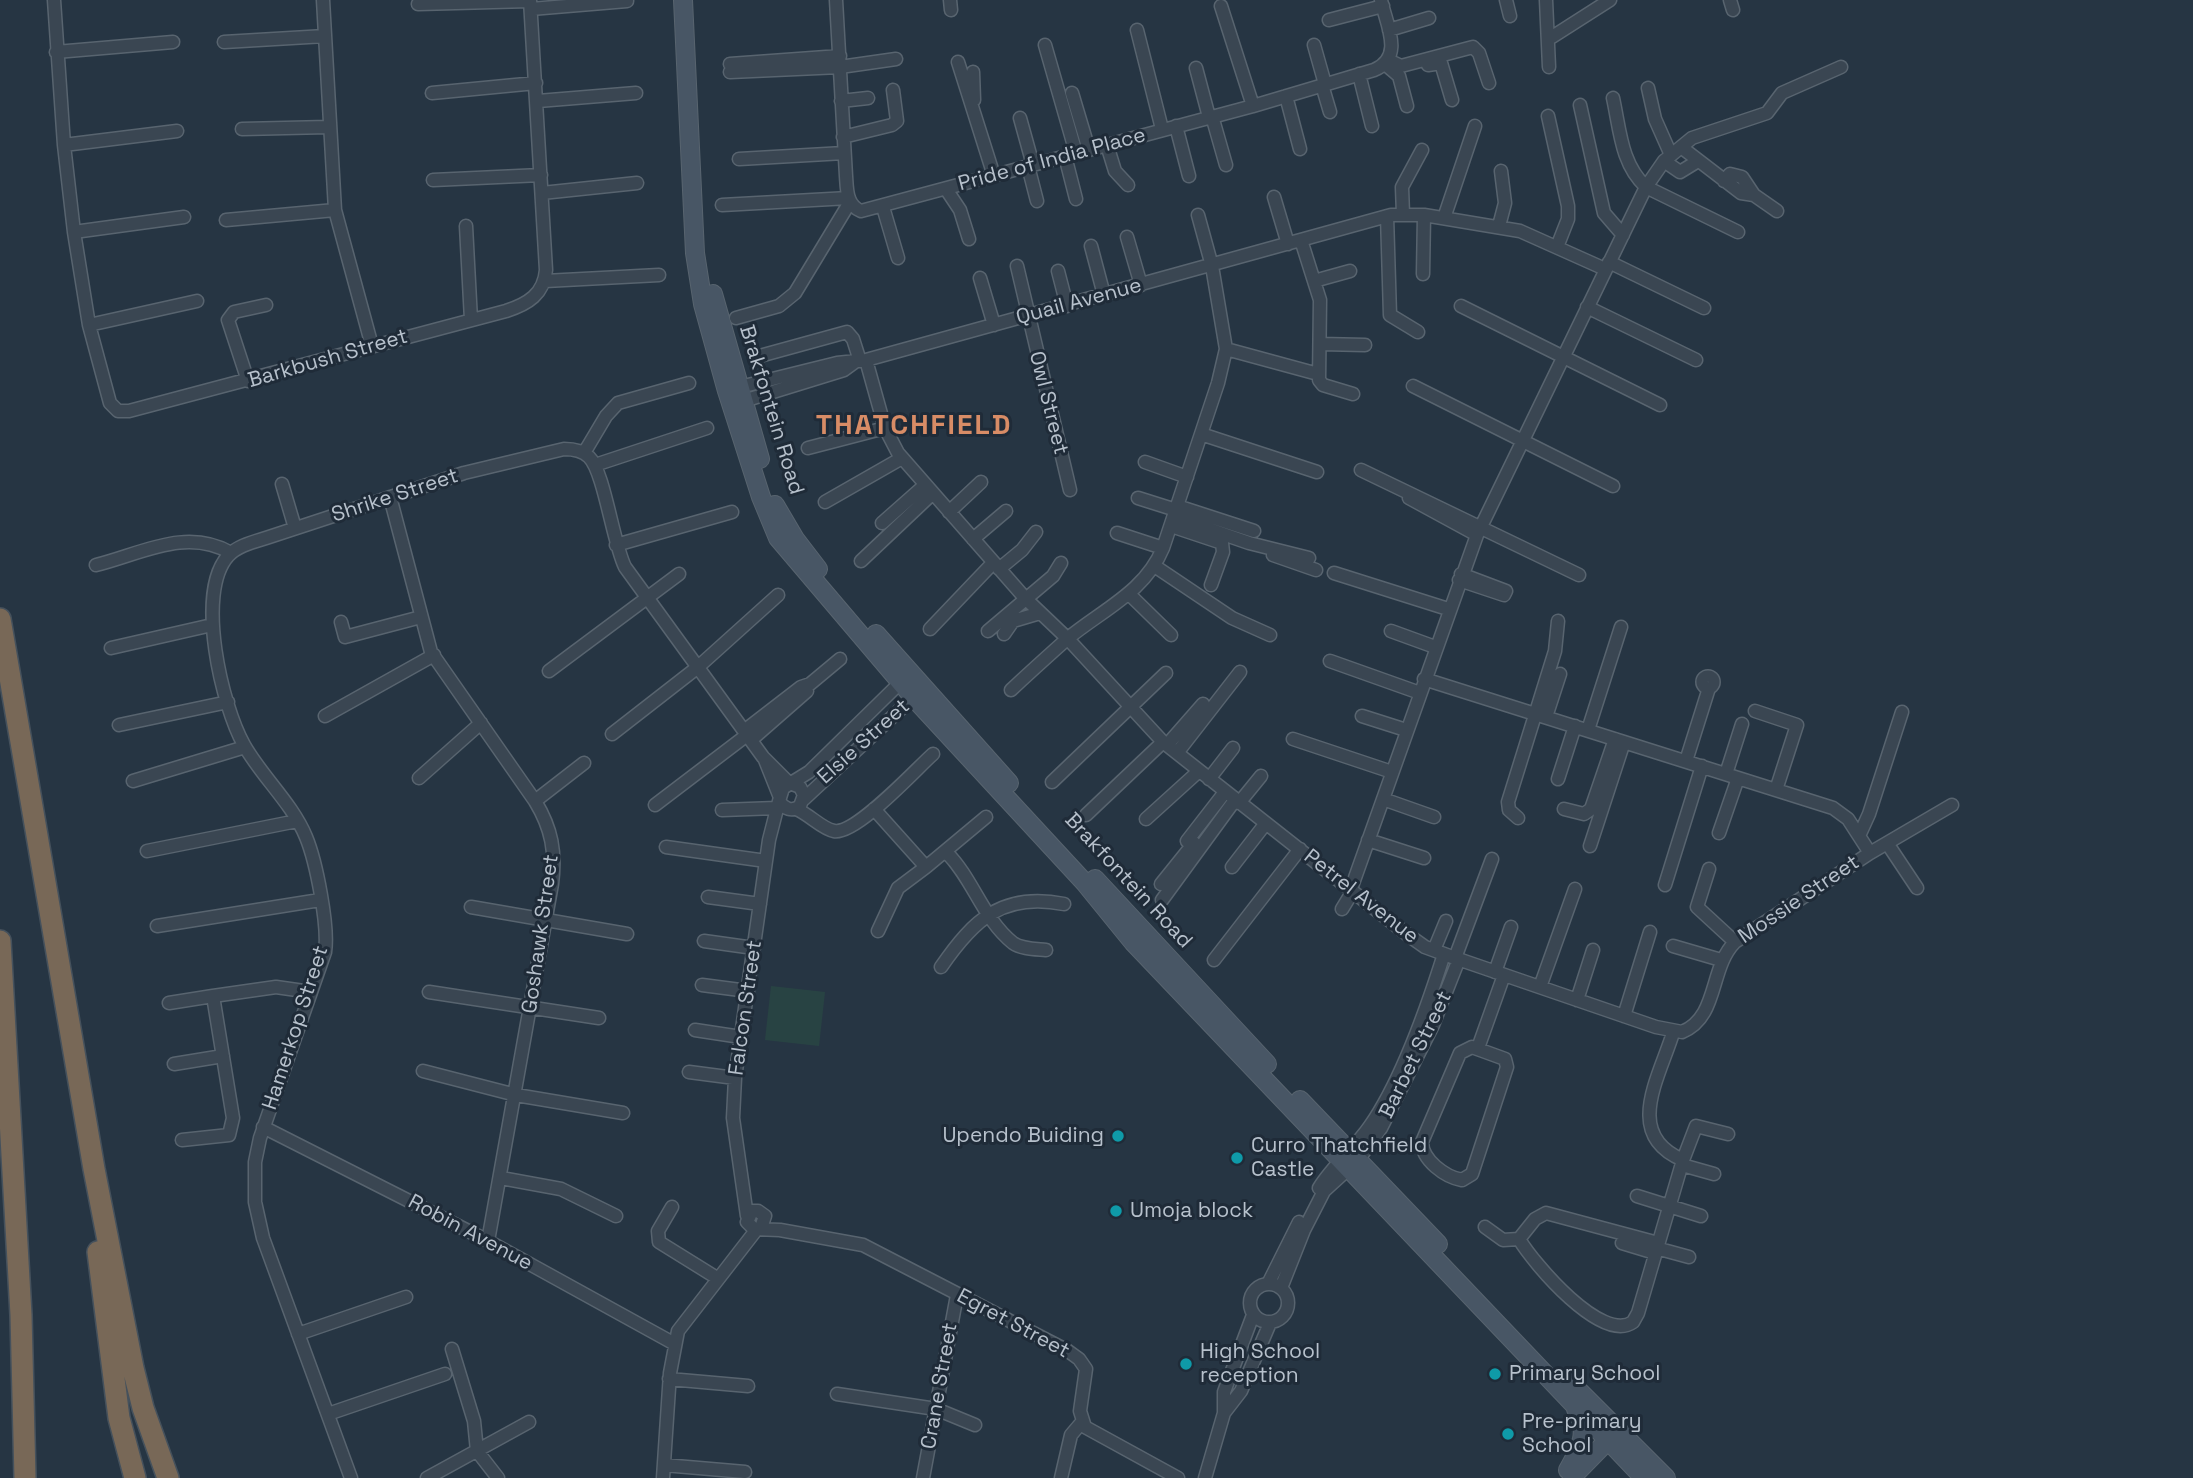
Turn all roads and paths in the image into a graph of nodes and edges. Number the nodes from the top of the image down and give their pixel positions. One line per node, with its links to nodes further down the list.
1 (54, 0): 24 (street)
2 (323, 0): 18 (street)
3 (684, 0): 149 (street, Brakfontein Road)
4 (836, 0): 26 (street)
5 (1546, 0): 30 (street)
6 (1609, 0): 19 (street)
7 (1620, 0): 15 (street)
8 (627, 1): 9 (street)
9 (530, 3): 10 (street); 36 (street)
10 (418, 4)
11 (1382, 5): 14 (street); 17 (street)
12 (1221, 6): 51 (street)
13 (1429, 18): 17 (street)
14 (1330, 23)
15 (1580, 26)
16 (1137, 30): 62 (street)
17 (1389, 30): 28 (street)
18 (326, 36): 21 (street); 60 (street)
19 (1552, 37)
20 (173, 42): 24 (street)
21 (224, 42)
22 (1045, 45): 69 (street)
23 (1314, 45): 38 (street)
24 (56, 52): 65 (street)
25 (896, 58): 26 (street)
26 (840, 62): 32 (street); 49 (street)
27 (958, 62): 52 (street)
28 (1395, 65): 28 (street); 35 (street, Pride of India Place); 37 (street); 47 (street)
29 (1058, 66): 69 (street)
30 (1549, 67)
31 (1841, 67): 71 (street)
32 (730, 68)
33 (1196, 68): 54 (street)
34 (972, 72): 52 (street)
35 (1359, 74): 38 (street, Pride of India Place); 58 (street)
36 (536, 83): 41 (street); 48 (street)
37 (1489, 83)
38 (1323, 85): 44 (street, Pride of India Place); 53 (street)
39 (1647, 88): 71 (street)
40 (893, 90): 64 (street)
41 (432, 93)
42 (636, 93): 48 (street)
43 (1072, 93): 69 (street)
44 (1286, 96): 51 (street, Pride of India Place); 67 (street)
45 (868, 98): 49 (street)
46 (1613, 98): 83 (street)
47 (1452, 100)
48 (538, 101): 77 (street)
49 (841, 101): 64 (street)
50 (1580, 105): 105 (street)
51 (1253, 106): 54 (street, Pride of India Place)
52 (975, 111): 78 (street)
53 (1330, 112)
54 (1213, 116): 57 (street, Pride of India Place); 73 (street)
55 (1548, 116): 110 (street)
56 (1020, 118): 75 (street)
57 (1176, 126): 62 (street, Pride of India Place); 79 (street)
58 (1372, 126)
59 (1475, 126): 99 (street)
60 (328, 127): 61 (street); 92 (street)
61 (242, 129)
62 (1162, 130): 66 (street, Pride of India Place)
63 (177, 131): 65 (street)
64 (843, 137): 70 (street)
65 (64, 145): 103 (street)
66 (1107, 145): 69 (street, Pride of India Place); 82 (street)
67 (1300, 149)
68 (1422, 150): 95 (street)
69 (1078, 152): 75 (street, Pride of India Place); 87 (street)
70 (844, 153): 72 (street); 88 (street)
71 (1672, 154): 74 (street); 74 (street); 83 (street)
72 (739, 159)
73 (1227, 159)
74 (1698, 161): 93 (street)
75 (1031, 166): 78 (street, Pride of India Place); 89 (street)
76 (1501, 171): 102 (street)
77 (541, 176): 80 (street); 85 (street)
78 (994, 176): 84 (street, Pride of India Place)
79 (1189, 176)
80 (433, 180)
81 (638, 183): 85 (street)
82 (1128, 186)
83 (1646, 187): 104 (street); 105 (street)
84 (946, 189): 91 (street, Pride of India Place); 107 (street)
85 (542, 193): 120 (street)
86 (1275, 197): 108 (street)
87 (1076, 198)
88 (849, 200): 90 (street, Pride of India Place); 91 (street, Pride of India Place); 131 (street)
89 (1037, 201)
90 (722, 205)
91 (883, 207): 111 (street)
92 (335, 211): 100 (street); 138 (street)
93 (1777, 211)
94 (1198, 215): 114 (street)
95 (1403, 215): 96 (street, Quail Avenue); 97 (street, Quail Avenue)
96 (1423, 215): 99 (street, Quail Avenue); 117 (street)
97 (1387, 216): 108 (street, Quail Avenue); 135 (street)
98 (184, 217): 103 (street)
99 (1444, 218): 102 (street, Quail Avenue)
100 (226, 220)
101 (466, 226): 132 (street)
102 (1499, 226): 110 (street, Quail Avenue)
103 (74, 232): 133 (street)
104 (1738, 232)
105 (1623, 235): 112 (street)
106 (1126, 237): 121 (street)
107 (969, 239)
108 (1294, 242): 114 (street, Quail Avenue); 122 (street)
109 (1090, 246): 123 (street)
110 (1557, 247): 112 (street, Quail Avenue)
111 (898, 258)
112 (1607, 265): 128 (street); 129 (street, Quail Avenue)
113 (1017, 266): 130 (street, Owl Street)
114 (1212, 266): 121 (street, Quail Avenue); 139 (street)
115 (1058, 271): 126 (street)
116 (1350, 271): 122 (street)
117 (1423, 274)
118 (659, 275): 120 (street)
119 (980, 278): 134 (street)
120 (545, 281): 132 (street, Barkbush Street)
121 (1141, 285): 123 (street, Quail Avenue)
122 (1313, 287): 136 (street)
123 (1104, 295): 126 (street, Quail Avenue)
124 (197, 301): 133 (street)
125 (266, 305): 145 (street)
126 (1067, 306): 130 (street, Quail Avenue)
127 (1461, 306): 140 (street)
128 (1587, 307): 140 (street); 142 (street)
129 (1704, 308)
130 (1027, 316): 134 (street, Quail Avenue); 167 (street, Owl Street)
131 (736, 318)
132 (471, 320): 138 (street, Barkbush Street)
133 (89, 325): 145 (street, Barkbush Street)
134 (994, 326): 143 (street, Quail Avenue)
135 (1419, 332)
136 (1321, 345): 137 (street); 144 (street)
137 (1365, 345)
138 (372, 346): 145 (street, Barkbush Street)
139 (1226, 349): 144 (street); 153 (street)
140 (1563, 356): 150 (street); 154 (street)
141 (756, 357): 143 (street, Petrel Avenue)
142 (1696, 360)
143 (860, 361): 149 (street, Quail Avenue); 152 (street, Petrel Avenue)
144 (1318, 374): 148 (street)
145 (248, 381)
146 (689, 383): 156 (street)
147 (1413, 386): 154 (street)
148 (1353, 394)
149 (736, 396): 228 (street, Brakfontein Road)
150 (1660, 405)
151 (707, 428): 159 (street)
152 (886, 428): 155 (street); 157 (street, Petrel Avenue)
153 (1201, 434): 161 (street); 162 (street)
154 (1522, 440): 165 (street); 177 (street)
155 (808, 449)
156 (584, 453): 159 (street); 168 (street, Shrike Street)
157 (902, 458): 166 (street, Petrel Avenue); 170 (street)
158 (1145, 462): 162 (street)
159 (595, 465): 183 (street)
160 (1361, 470): 177 (street)
161 (1317, 472)
162 (1187, 477): 174 (street)
163 (981, 482): 173 (street)
164 (282, 484): 176 (street)
165 (1613, 485)
166 (929, 489): 173 (street, Petrel Avenue); 175 (street); 182 (street); 187 (street)
167 (1070, 490)
168 (390, 497): 176 (street, Shrike Street); 205 (street, Goshawk Street)
169 (1138, 498): 174 (street)
170 (825, 502)
171 (1006, 511): 181 (street)
172 (732, 512): 183 (street)
173 (949, 512): 181 (street, Petrel Avenue)
174 (1174, 515): 180 (street); 184 (street); 197 (street)
175 (882, 523)
176 (295, 528): 185 (street, Shrike Street)
177 (1479, 531): 195 (street); 196 (street)
178 (1036, 533): 190 (street)
179 (1117, 533): 184 (street)
180 (1252, 537): 186 (street); 192 (street)
181 (972, 539): 190 (street, Petrel Avenue)
182 (871, 544)
183 (616, 545): 201 (street)
184 (1163, 548): 191 (street)
185 (231, 553): 189 (street); 209 (street, Hamerkop Street)
186 (1309, 558)
187 (861, 561)
188 (1061, 563): 202 (street)
189 (96, 565)
190 (996, 566): 202 (street, Petrel Avenue); 211 (street)
191 (1156, 567): 199 (street); 216 (street)
192 (1315, 570)
193 (1334, 573): 203 (street)
194 (679, 574): 201 (street)
195 (1579, 575)
196 (1460, 577): 198 (street); 203 (street)
197 (1211, 585)
198 (1482, 585)
199 (1129, 594): 215 (street); 217 (street)
200 (778, 595): 223 (street)
201 (646, 597): 223 (street); 224 (street)
202 (1024, 598): 204 (street, Petrel Avenue); 213 (street)
203 (1448, 609): 218 (street)
204 (1040, 613): 214 (street); 217 (street, Petrel Avenue)
205 (421, 617): 208 (street); 220 (street, Goshawk Street)
206 (0, 618): 368 (highway)
207 (1558, 621): 239 (street)
208 (341, 622)
209 (212, 625): 219 (street); 234 (street, Hamerkop Street)
210 (1621, 627): 245 (street)
211 (930, 629)
212 (1391, 631): 218 (street)
213 (988, 632)
214 (1004, 634)
215 (1171, 635)
216 (1270, 635)
217 (1068, 639): 231 (street); 236 (street, Petrel Avenue)
218 (1435, 647): 229 (street)
219 (111, 648)
220 (434, 656): 240 (street); 242 (street, Goshawk Street)
221 (840, 659): 248 (street)
222 (1330, 661): 233 (street)
223 (698, 667): 247 (street); 248 (street)
224 (549, 671)
225 (1240, 672): 252 (street)
226 (1166, 673): 236 (street)
227 (1560, 674): 239 (street)
228 (906, 677): 232 (street, Brakfontein Road); 267 (street, Elsie Street)
229 (1424, 679): 233 (street); 239 (street)
230 (1707, 687): 256 (street)
231 (1011, 690)
232 (920, 692): 274 (street, Elsie Street); 366 (street, Brakfontein Road)
233 (1420, 693): 246 (street)
234 (228, 702): 244 (street); 251 (street, Hamerkop Street)
235 (1203, 704): 252 (street)
236 (1129, 706): 252 (street, Petrel Avenue); 266 (street)
237 (1755, 711): 268 (street)
238 (1902, 712): 288 (street)
239 (1541, 715): 245 (street); 282 (street)
240 (325, 716)
241 (1362, 716): 246 (street)
242 (481, 723): 263 (street); 272 (street, Goshawk Street)
243 (1742, 724): 262 (street)
244 (119, 725)
245 (1582, 728): 250 (street); 264 (street)
246 (1406, 730): 259 (street)
247 (612, 734)
248 (747, 735): 255 (street); 273 (street)
249 (1293, 739): 259 (street)
250 (1619, 741): 256 (street); 277 (street); 292 (street)
251 (245, 747): 265 (street); 284 (street, Hamerkop Street)
252 (1169, 747): 260 (street, Petrel Avenue); 279 (street)
253 (1233, 748): 260 (street)
254 (933, 754): 276 (street)
255 (763, 757): 267 (street); 271 (street)
256 (1684, 761): 258 (street)
257 (584, 763): 272 (street)
258 (1702, 766): 262 (street); 307 (street)
259 (1392, 772): 270 (street)
260 (1204, 775): 269 (street, Petrel Avenue); 283 (street)
261 (1261, 776): 269 (street)
262 (1732, 776): 268 (street); 287 (street)
263 (419, 778)
264 (1558, 779)
265 (133, 781)
266 (1052, 782)
267 (791, 784): 271 (street); 274 (street)
268 (1776, 790): 288 (street)
269 (1232, 798): 286 (street, Petrel Avenue); 290 (street); 306 (street); 313 (street)
270 (1383, 799): 281 (street); 289 (street)
271 (778, 801): 274 (street); 278 (street); 285 (street, Falcon Street)
272 (535, 802): 320 (street, Goshawk Street)
273 (655, 805)
274 (799, 805): 276 (street); 285 (street)
275 (1952, 805): 291 (street, Mossie Street)
276 (874, 809): 302 (street)
277 (1564, 809)
278 (722, 810)
279 (1086, 816)
280 (986, 817): 296 (street)
281 (1434, 817)
282 (1518, 818)
283 (1146, 819)
284 (297, 821): 295 (street); 312 (street, Hamerkop Street)
285 (774, 823): 301 (street, Falcon Street)
286 (1266, 823): 294 (street, Petrel Avenue); 303 (street)
287 (1719, 833)
288 (1859, 836): 297 (street)
289 (1368, 840): 299 (street); 309 (street)
290 (1187, 841)
291 (1887, 844): 297 (street, Mossie Street); 308 (street)
292 (1590, 846)
293 (666, 847): 301 (street)
294 (1300, 849): 309 (street, Petrel Avenue); 334 (street)
295 (147, 851)
296 (947, 853): 302 (street); 318 (street)
297 (1870, 853): 328 (street, Mossie Street)
298 (680, 855): 301 (street)
299 (1424, 858)
300 (1492, 859): 333 (street)
301 (766, 864): 314 (street, Falcon Street)
302 (926, 867): 323 (street)
303 (1232, 867)
304 (1481, 869): 333 (street)
305 (1709, 869): 328 (street)
306 (1161, 884)
307 (1665, 885)
308 (1917, 888)
309 (1352, 890): 317 (street); 333 (street, Petrel Avenue)
310 (1570, 892): 340 (street)
311 (708, 897): 314 (street)
312 (320, 900): 321 (street); 342 (street, Hamerkop Street)
313 (1162, 900)
314 (760, 904): 330 (street, Falcon Street)
315 (1064, 904): 318 (street)
316 (471, 906): 320 (street)
317 (1342, 909)
318 (988, 914): 331 (street); 337 (street)
319 (1446, 921): 333 (street)
320 (546, 922): 325 (street); 347 (street, Goshawk Street)
321 (157, 926)
322 (1511, 927): 338 (street)
323 (878, 931)
324 (1650, 932): 349 (street)
325 (627, 934)
326 (0, 941): 409 (highway)
327 (704, 941): 330 (street)
328 (1735, 942): 335 (street, Mossie Street)
329 (1674, 946): 335 (street)
330 (754, 948): 341 (street, Falcon Street)
331 (1046, 950)
332 (1594, 950): 345 (street)
333 (1448, 956): 338 (street, Petrel Avenue); 348 (street, Barbet Street); 351 (street, Barbet Street)
334 (1214, 960)
335 (1721, 960): 353 (street, Mossie Street)
336 (1634, 964): 349 (street)
337 (942, 967)
338 (1500, 973): 340 (street, Petrel Avenue); 355 (street)
339 (702, 985): 341 (street)
340 (1537, 986): 345 (street, Petrel Avenue)
341 (748, 991): 354 (street, Falcon Street)
342 (311, 992): 344 (street); 363 (street, Hamerkop Street)
343 (429, 992): 347 (street)
344 (213, 996): 346 (street); 356 (street)
345 (1577, 1000): 349 (street, Petrel Avenue)
346 (169, 1003)
347 (531, 1009): 350 (street); 361 (street, Goshawk Street)
348 (1423, 1014): 351 (street); 366 (street, Barbet Street)
349 (1621, 1015): 353 (street, Petrel Avenue)
350 (600, 1018)
351 (1436, 1019): 366 (street, Barbet Street)
352 (695, 1030): 354 (street)
353 (1673, 1033): 367 (street)
354 (741, 1037): 360 (street, Falcon Street)
355 (1478, 1048): 355 (street)
356 (223, 1056): 357 (street); 365 (street)
357 (174, 1064)
358 (423, 1071): 361 (street)
359 (689, 1072): 360 (street)
360 (735, 1078): 376 (street, Falcon Street)
361 (516, 1095): 362 (street); 370 (street, Goshawk Street)
362 (624, 1112)
363 (263, 1127): 379 (street, Robin Avenue); 390 (street, Hamerkop Street)
364 (1728, 1134): 367 (street)
365 (182, 1140)
366 (1349, 1161): 384 (street, Barbet Street); 385 (street, Barbet Street); 396 (street, Brakfontein Road); 404 (street, Brakfontein Road)
367 (1683, 1163): 369 (street); 372 (street)
368 (94, 1169): 410 (highway); 411 (highway)
369 (1714, 1174)
370 (501, 1178): 374 (street); 379 (street, Goshawk Street)
371 (1637, 1196): 372 (street)
372 (1669, 1206): 375 (street); 381 (street)
373 (672, 1207): 383 (street)
374 (615, 1216)
375 (1701, 1216)
376 (756, 1221): 383 (street); 386 (street, Egret Street)
377 (1485, 1227): 378 (street)
378 (1519, 1240): 381 (street); 381 (street)
379 (488, 1241): 391 (street, Robin Avenue)
380 (1622, 1243): 381 (street)
381 (1656, 1248): 382 (street)
382 (1689, 1258)
383 (717, 1278): 391 (street)
384 (1268, 1284): 385 (street); 388 (street)
385 (1281, 1288): 389 (street)
386 (957, 1295): 398 (street, Crane Street); 402 (street, Egret Street)
387 (406, 1297): 390 (street)
388 (1253, 1315): 389 (street); 399 (street)
389 (1270, 1323): 399 (street)
390 (299, 1334): 400 (street, Hamerkop Street)
391 (673, 1343): 394 (street)
392 (452, 1349): 405 (street)
393 (445, 1374): 400 (street)
394 (669, 1379): 395 (street); 406 (street)
395 (748, 1386)
396 (1564, 1391): 404 (street, Brakfontein Road); 408 (street)
397 (837, 1394): 398 (street)
398 (936, 1409): 403 (street); 415 (street, Crane Street)
399 (1224, 1413): 418 (street)
400 (328, 1414): 412 (street, Hamerkop Street)
401 (529, 1422): 405 (street)
402 (1082, 1422): 416 (street); 417 (street)
403 (975, 1424)
404 (1611, 1433): 408 (street); 419 (street, Brakfontein Road); 420 (street, Brakfontein Road)
405 (477, 1451): 413 (street); 414 (street)
406 (664, 1471): 407 (street)
407 (745, 1472)
408 (1565, 1475)
409 (25, 1478)
410 (135, 1478)
411 (168, 1478)
412 (351, 1478)
413 (427, 1478)
414 (498, 1478)
415 (923, 1478)
416 (1061, 1478)
417 (1178, 1478)
418 (1205, 1478)
419 (1644, 1478)
420 (1665, 1478)

